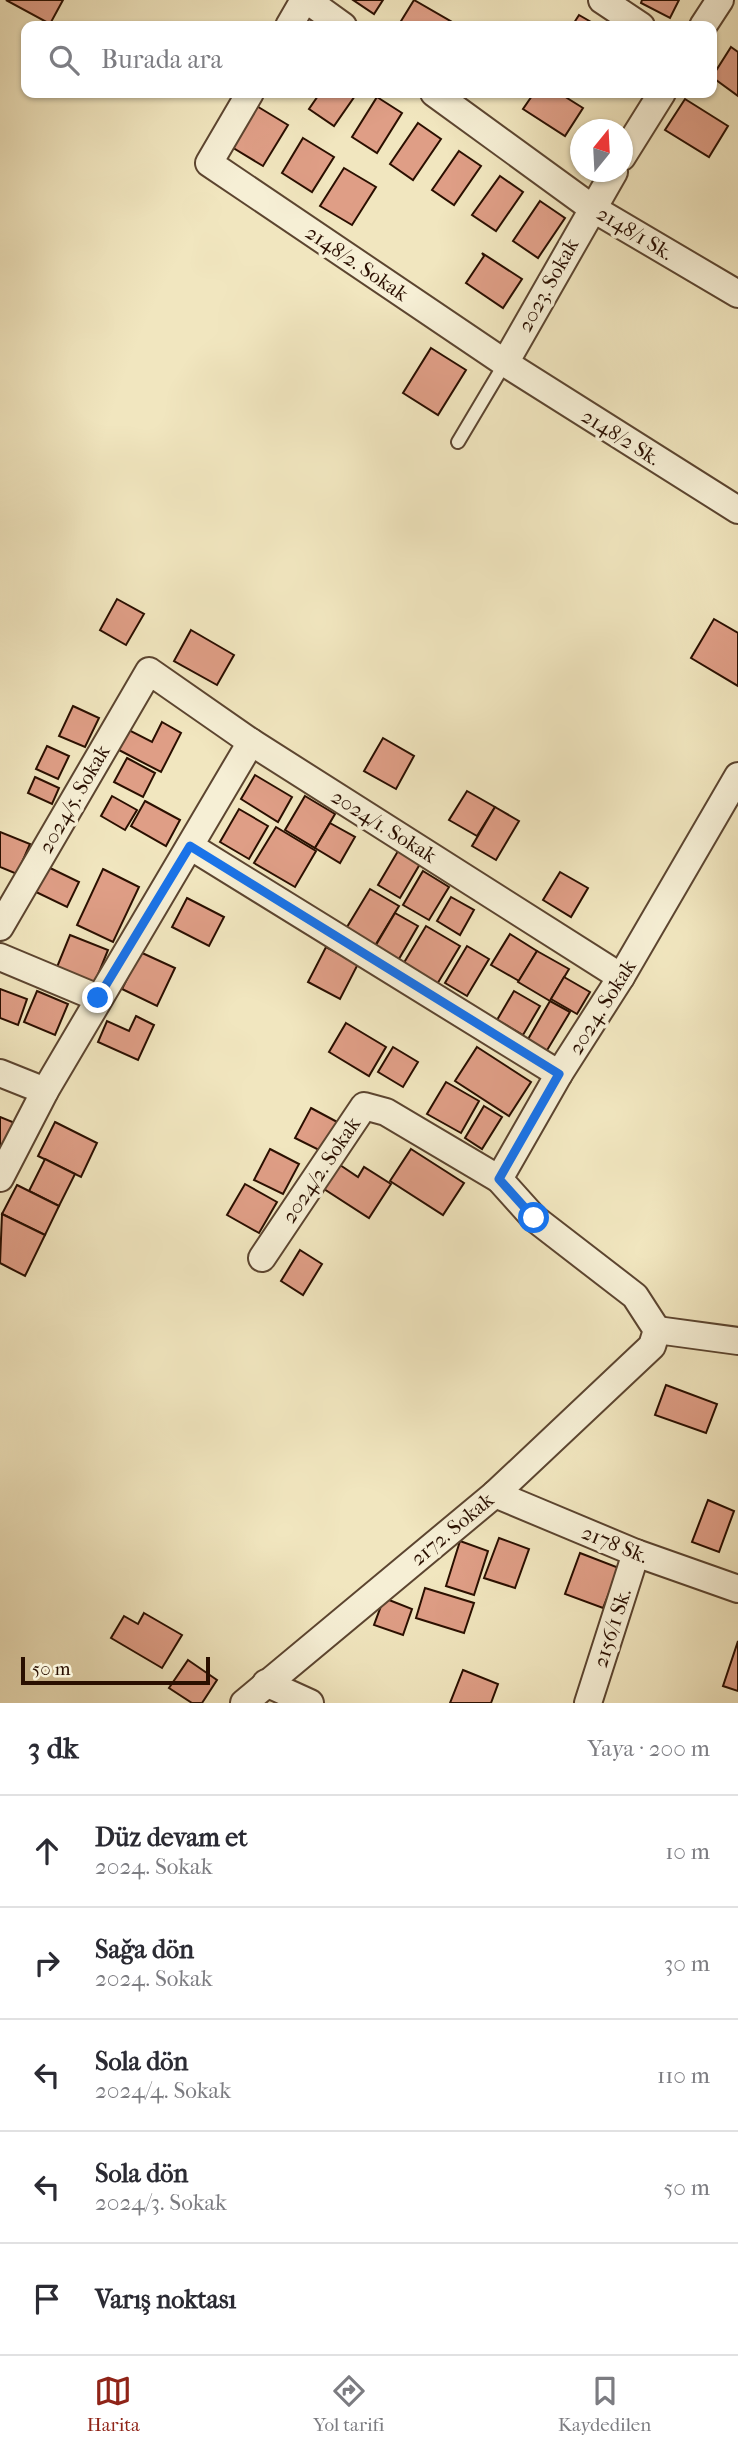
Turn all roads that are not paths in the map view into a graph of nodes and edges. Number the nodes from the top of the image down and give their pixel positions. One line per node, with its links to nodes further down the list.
1 (305, 0): 4 (street); 5 (street)
2 (602, 0): 6 (street)
3 (720, 0): 7 (street)
4 (292, 21)
5 (336, 21)
6 (634, 21)
7 (706, 21)
8 (247, 98): 15 (street, 2148/2. Sokak)
9 (441, 98): 13 (street, 2148/1 Sk.)
10 (659, 98): 11 (street)
11 (633, 139)
12 (608, 182): 13 (street, 2023. Sokak)
13 (592, 208): 14 (street, 2148/1 Sk.); 15 (street, 2023. Sokak)
14 (737, 293)
15 (505, 363): 16 (lane); 17 (street, 2148/2 Sk.)
16 (458, 442)
17 (738, 510)
18 (149, 671): 19 (street, 2024/1. Sokak); 22 (street, 2024/5. Sokak)
19 (251, 742): 21 (street); 24 (street, 2024/1. Sokak)
20 (738, 776): 24 (street, 2024. Sokak)
21 (190, 846): 25 (street); 27 (street)
22 (0, 928)
23 (0, 957): 25 (street)
24 (621, 977): 27 (street, 2024. Sokak)
25 (98, 998): 28 (street)
26 (0, 1073): 28 (street)
27 (559, 1074): 30 (street, 2024. Sokak)
28 (45, 1091): 29 (street)
29 (2, 1170)
30 (499, 1179): 31 (street, 2024/2. Sokak); 32 (street)
31 (261, 1258)
32 (654, 1338): 33 (street); 34 (street, 2172. Sokak)
33 (738, 1341)
34 (495, 1494): 35 (street, 2178 Sk.); 37 (street, 2172. Sokak)
35 (636, 1553): 36 (street, 2178 Sk.); 40 (street, 2156/1 Sk.)
36 (738, 1589)
37 (266, 1683): 38 (street, 2172. Sokak); 39 (street)
38 (244, 1703)
39 (310, 1703)
40 (588, 1703)

